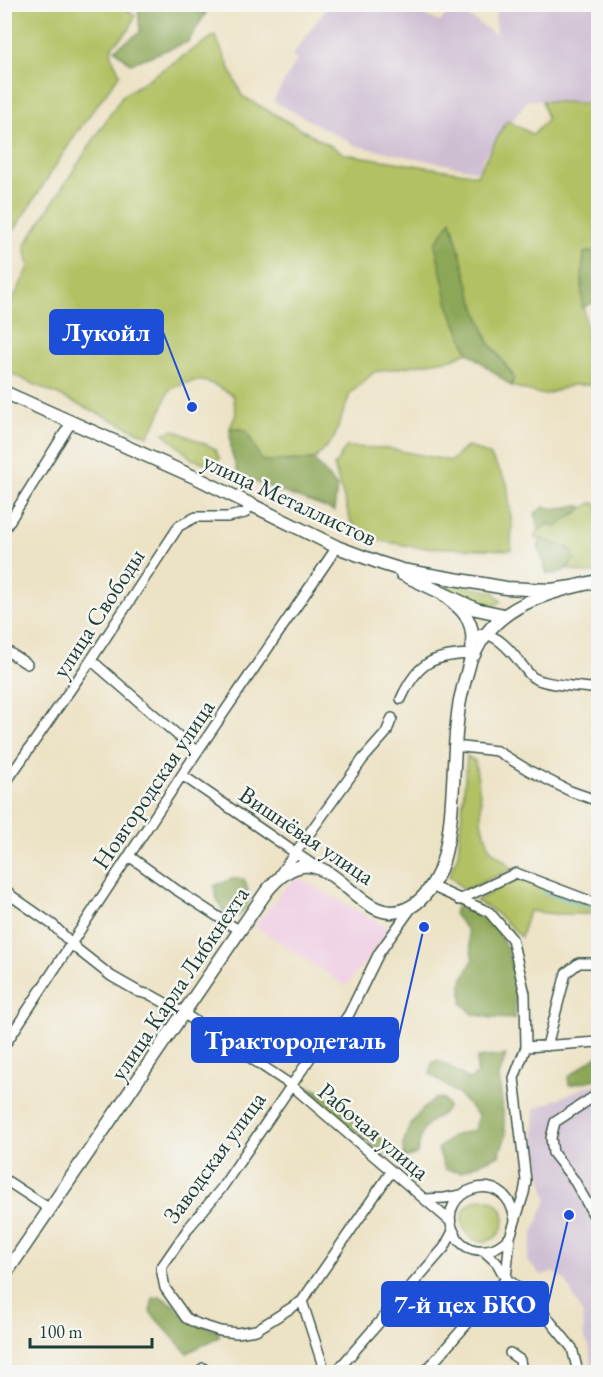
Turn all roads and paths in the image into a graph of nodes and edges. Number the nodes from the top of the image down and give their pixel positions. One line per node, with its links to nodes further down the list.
1 (4, 392): 2 (main road, улица Металлистов)
2 (72, 421): 3 (main road, улица Металлистов); 4 (street)
3 (250, 505): 5 (main road, улица Металлистов); 16 (street, улица Свободы)
4 (4, 530)
5 (337, 547): 6 (main road, улица Металлистов); 22 (street, Новгородская улица)
6 (380, 563): 9 (main road, улица Металлистов); 10 (main road)
7 (598, 581): 8 (main road)
8 (572, 587): 9 (main road, улица Металлистов); 11 (main road)
9 (506, 588): 11 (main road)
10 (444, 595): 11 (main road); 13 (main road)
11 (508, 613): 12 (main road)
12 (486, 634): 13 (street); 15 (main road); 18 (street)
13 (472, 635): 15 (main road)
14 (4, 649): 17 (street)
15 (473, 654): 19 (street); 21 (main road, Заводская улица)
16 (91, 660): 22 (street); 24 (street, улица Свободы)
17 (27, 664)
18 (598, 689)
19 (401, 699)
20 (392, 718): 26 (street, улица Карла Либкнехта)
21 (455, 746): 25 (street); 30 (main road, Заводская улица)
22 (197, 752): 23 (street, Новгородская улица)
23 (182, 776): 26 (street, Вишнёвая улица); 27 (street, Новгородская улица)
24 (4, 785)
25 (598, 801)
26 (295, 853): 28 (street, Вишнёвая улица); 29 (street, улица Карла Либкнехта)
27 (129, 856): 35 (street); 36 (street, Новгородская улица)
28 (317, 867): 29 (main road); 33 (main road, Вишнёвая улица)
29 (277, 879): 35 (main road, улица Карла Либкнехта)
30 (431, 886): 32 (street); 33 (main road, Заводская улица)
31 (4, 888): 36 (street, Рабочая улица)
32 (459, 900): 34 (street); 42 (street)
33 (414, 904): 43 (street, Заводская улица)
34 (598, 904)
35 (240, 931): 38 (main road, улица Карла Либкнехта)
36 (71, 943): 38 (street, Рабочая улица); 40 (street, Новгородская улица)
37 (598, 963): 41 (street)
38 (183, 1014): 43 (street, Рабочая улица); 51 (main road, улица Карла Либкнехта)
39 (598, 1042): 41 (street)
40 (4, 1046)
41 (547, 1046): 42 (street)
42 (526, 1047): 48 (street)
43 (291, 1085): 45 (street, Рабочая улица); 61 (street, Заводская улица)
44 (598, 1094): 54 (street)
45 (392, 1172): 50 (street, Рабочая улица); 61 (street)
46 (4, 1179): 51 (street)
47 (501, 1193): 48 (street); 49 (street); 52 (street)
48 (524, 1193): 52 (street)
49 (461, 1195): 50 (street); 53 (street)
50 (425, 1199): 53 (street, Рабочая улица)
51 (50, 1209): 59 (main road, улица Карла Либкнехта)
52 (515, 1220): 55 (street)
53 (451, 1226): 56 (street); 57 (street)
54 (598, 1229)
55 (510, 1237): 58 (street); 60 (street)
56 (444, 1248): 57 (street); 64 (street)
57 (469, 1248): 58 (street)
58 (484, 1251): 60 (street)
59 (4, 1276)
60 (506, 1279): 65 (street); 67 (street)
61 (302, 1301): 63 (street)
62 (510, 1353): 66 (street)
63 (325, 1372)
64 (336, 1372)
65 (425, 1372)
66 (522, 1372)
67 (578, 1372)

